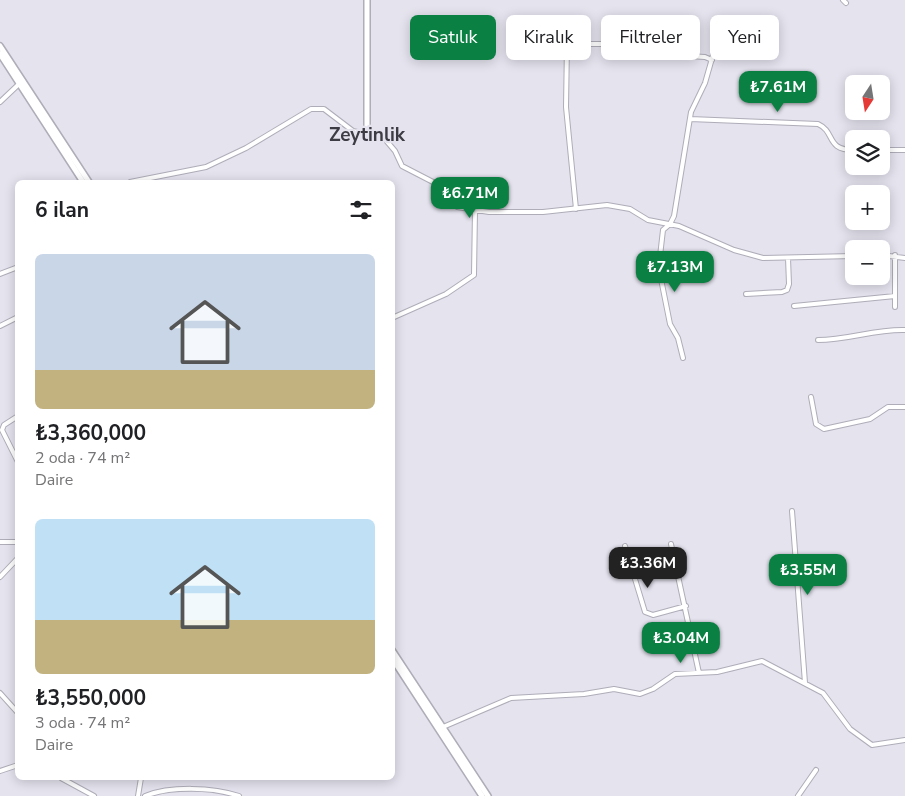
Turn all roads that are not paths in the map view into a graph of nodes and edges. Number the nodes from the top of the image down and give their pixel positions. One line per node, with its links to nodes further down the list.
1 (367, 0): 9 (street)
2 (0, 46): 14 (street)
3 (0, 54): 6 (street)
4 (710, 59): 16 (street)
5 (712, 60): 8 (street)
6 (19, 84): 7 (street); 13 (street)
7 (0, 102)
8 (690, 119): 10 (street); 18 (street)
9 (367, 136): 15 (street); 17 (street)
10 (845, 149)
11 (890, 150): 12 (street)
12 (905, 150)
13 (82, 180)
14 (88, 180)
15 (140, 180)
16 (576, 209): 17 (street); 18 (street)
17 (475, 210): 30 (street)
18 (670, 224): 22 (street); 35 (street)
19 (890, 255): 20 (street)
20 (895, 255): 23 (street); 27 (street)
21 (845, 256): 22 (street)
22 (788, 258): 26 (street)
23 (905, 258)
24 (15, 268): 25 (street)
25 (0, 274)
26 (746, 294)
27 (895, 296): 28 (street); 29 (street)
28 (794, 306)
29 (894, 308)
30 (395, 317)
31 (15, 318): 32 (street)
32 (0, 326)
33 (905, 330): 34 (street)
34 (818, 340)
35 (683, 358)
36 (811, 397): 37 (street)
37 (905, 407)
38 (15, 418): 39 (street)
39 (15, 456)
40 (792, 511): 51 (street)
41 (0, 542): 42 (street)
42 (15, 542)
43 (671, 544): 47 (street)
44 (625, 546): 47 (street)
45 (15, 561): 46 (street)
46 (0, 577)
47 (686, 606): 50 (street)
48 (395, 655): 54 (street)
49 (395, 663): 65 (street)
50 (699, 673): 51 (street); 54 (street)
51 (805, 683): 55 (street)
52 (0, 693): 53 (street)
53 (15, 710)
54 (443, 727): 66 (street)
55 (905, 740)
56 (15, 765): 58 (street)
57 (816, 770): 67 (street)
58 (0, 771)
59 (65, 780): 61 (street)
60 (141, 780): 62 (street)
61 (94, 796)
62 (138, 796)
63 (145, 796): 64 (street)
64 (239, 796)
65 (482, 796)
66 (488, 796)
67 (798, 796)

